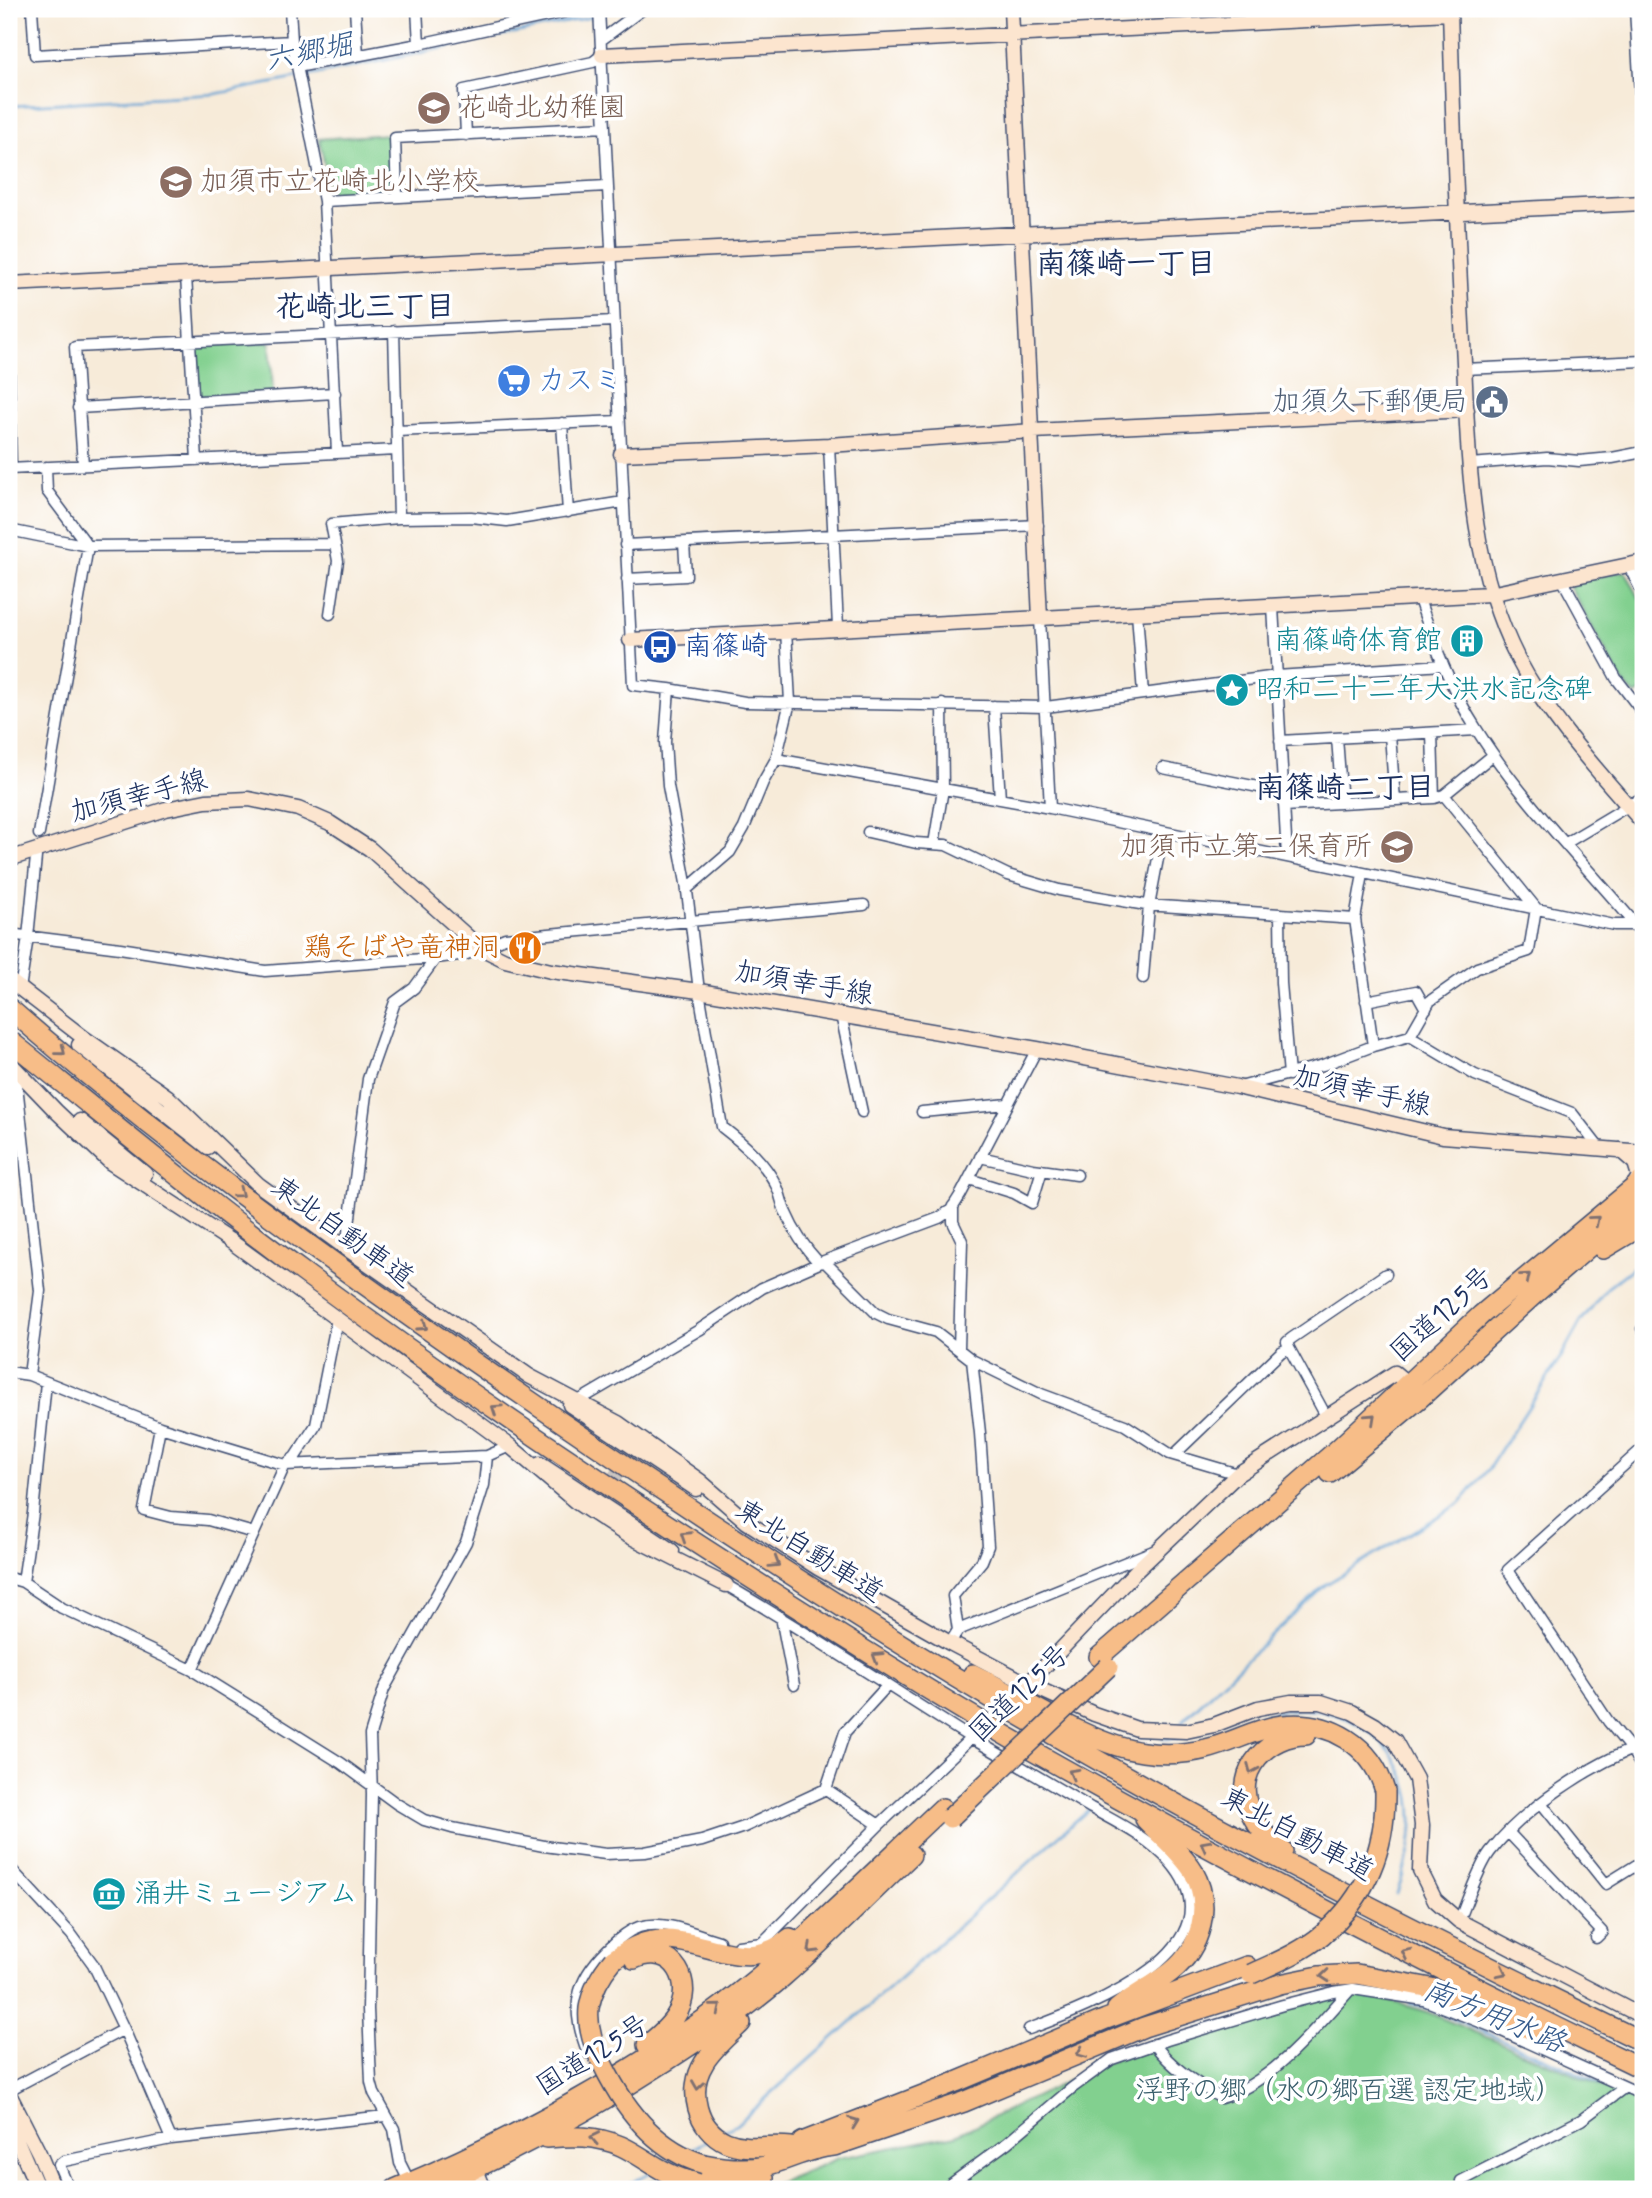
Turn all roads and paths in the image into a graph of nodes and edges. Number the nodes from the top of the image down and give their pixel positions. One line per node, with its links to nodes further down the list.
1 (32, 9): 12 (street)
2 (290, 9): 12 (street)
3 (355, 9): 15 (street)
4 (417, 9): 13 (street)
5 (579, 9): 13 (street)
6 (599, 9): 14 (street)
7 (643, 9): 14 (street)
8 (1011, 9): 11 (street)
9 (1450, 11): 11 (street); 25 (street)
10 (1638, 11): 17 (street)
11 (1012, 34): 14 (street); 26 (street)
12 (292, 41): 16 (street)
13 (419, 44): 15 (street)
14 (601, 47): 18 (street); 19 (street)
15 (359, 55): 16 (street)
16 (297, 66): 23 (street)
17 (1641, 91): 20 (street)
18 (605, 127): 19 (street); 21 (street)
19 (466, 135): 22 (street)
20 (1643, 145)
21 (607, 186): 22 (street); 27 (street)
22 (397, 196): 23 (street)
23 (324, 201): 28 (street)
24 (1643, 203): 25 (street)
25 (1456, 211): 26 (street); 37 (street)
26 (1023, 234): 27 (street); 45 (street)
27 (610, 256): 28 (street); 31 (street)
28 (328, 268): 29 (street); 33 (street)
29 (186, 276): 30 (street); 34 (street)
30 (9, 284)
31 (614, 321): 32 (street); 42 (street)
32 (394, 331): 33 (street); 44 (street)
33 (332, 336): 34 (street); 38 (street)
34 (191, 342): 39 (street); 40 (street)
35 (1643, 360): 37 (street)
36 (9, 366): 55 (street)
37 (1464, 369): 41 (street)
38 (335, 393): 39 (street); 48 (street)
39 (194, 401): 40 (street); 51 (street)
40 (78, 408): 53 (street)
41 (1467, 410): 45 (street); 52 (street)
42 (619, 421): 43 (street); 50 (street)
43 (562, 423): 44 (street); 57 (street)
44 (397, 431): 47 (street)
45 (1033, 431): 46 (street); 59 (street)
46 (829, 445): 50 (street); 61 (street)
47 (397, 450): 48 (street); 58 (street)
48 (337, 452): 51 (street)
49 (1643, 452): 52 (street)
50 (621, 454): 56 (street)
51 (197, 460): 53 (street)
52 (1470, 464): 70 (street)
53 (83, 466): 54 (street)
54 (46, 467): 55 (street); 65 (street)
55 (10, 469)
56 (623, 502): 57 (street); 64 (street)
57 (568, 512): 58 (street)
58 (399, 518): 63 (street)
59 (1038, 525): 61 (street); 76 (street)
60 (9, 530): 65 (street)
61 (834, 533): 62 (street); 77 (street)
62 (684, 543): 64 (street); 68 (street)
63 (335, 544): 65 (street); 75 (street)
64 (625, 545): 68 (street)
65 (88, 546): 111 (street)
66 (1643, 562): 67 (street)
67 (1628, 565): 69 (street); 71 (street)
68 (627, 579): 79 (street)
69 (1562, 579): 70 (street); 84 (street)
70 (1490, 594): 72 (street); 106 (street)
71 (1643, 594)
72 (1419, 599): 73 (street); 80 (street)
73 (1273, 607): 74 (street); 81 (street)
74 (1137, 613): 76 (street); 83 (street)
75 (330, 614)
76 (1041, 618): 77 (street); 88 (street)
77 (838, 627): 78 (street)
78 (786, 630): 79 (street); 85 (street)
79 (630, 640): 82 (street)
80 (1443, 665): 81 (street); 90 (street)
81 (1277, 676): 83 (street); 94 (street)
82 (669, 689): 85 (street); 118 (street)
83 (1143, 694): 88 (street)
84 (1639, 698): 89 (street)
85 (790, 702): 86 (street); 96 (street)
86 (942, 705): 87 (street); 98 (street)
87 (993, 706): 88 (street); 102 (street)
88 (1046, 707): 107 (street)
89 (1643, 713)
90 (1477, 730): 91 (street); 95 (street)
91 (1433, 733): 92 (street); 100 (street)
92 (1390, 735): 93 (street); 103 (street)
93 (1337, 738): 94 (street); 104 (street)
94 (1280, 741): 99 (street)
95 (1493, 755): 100 (street); 112 (street)
96 (776, 759): 98 (street); 118 (street)
97 (1163, 768): 99 (street)
98 (943, 789): 102 (street); 113 (street)
99 (1283, 792): 105 (street)
100 (1439, 796): 103 (street); 121 (street)
101 (1643, 797): 106 (street)
102 (1000, 799): 107 (street)
103 (1395, 800): 104 (street)
104 (1342, 803): 105 (street)
105 (1284, 806): 115 (street)
106 (1629, 806): 108 (street); 112 (street)
107 (1050, 808): 110 (street)
108 (1643, 823)
109 (868, 832): 113 (street)
110 (1163, 832): 115 (street); 120 (street)
111 (38, 834)
112 (1566, 843): 125 (street)
113 (934, 844): 120 (street)
114 (36, 857): 127 (street)
115 (1287, 857): 117 (street)
116 (9, 859): 129 (street, 加須幸手線)
117 (1363, 874): 121 (street); 123 (street)
118 (687, 889): 124 (street)
119 (864, 905): 124 (street)
120 (1149, 906): 122 (street); 131 (street)
121 (1536, 908): 125 (street); 137 (street)
122 (1280, 914): 123 (street); 144 (street)
123 (1355, 919): 135 (street)
124 (691, 921): 129 (street); 133 (street)
125 (1636, 925): 128 (street)
126 (9, 934): 127 (street)
127 (28, 937): 130 (street); 132 (street)
128 (1643, 937)
129 (479, 947): 130 (street); 133 (street, 加須幸手線)
130 (436, 958): 161 (street)
131 (1143, 978)
132 (14, 985): 134 (street)
133 (699, 991): 138 (street, 加須幸手線); 162 (street)
134 (32, 1000): 156 (street); 156 (street)
135 (1366, 1001): 137 (street); 141 (street)
136 (9, 1008): 189 (highway, 東北自動車道, one-way to 189)
137 (1426, 1009): 139 (street)
138 (841, 1015): 142 (street, 加須幸手線); 147 (street)
139 (1410, 1036): 141 (street); 149 (street)
140 (9, 1040): 204 (highway, 東北自動車道, one-way to 140)
141 (1373, 1046): 144 (street)
142 (1037, 1048): 145 (street, 加須幸手線); 146 (street)
143 (12, 1065): 159 (street); 159 (street); 169 (street)
144 (1289, 1075): 145 (street)
145 (1237, 1087): 149 (street, 加須幸手線)
146 (1008, 1104): 148 (street); 152 (street)
147 (862, 1112)
148 (922, 1112)
149 (1600, 1149): 150 (street, 加須幸手線)
150 (1620, 1150): 151 (street, 加須幸手線); 157 (street)
151 (1643, 1152)
152 (981, 1157): 153 (street); 155 (street)
153 (1042, 1170): 154 (street); 155 (street)
154 (1077, 1175)
155 (969, 1179): 158 (street)
156 (259, 1185): 161 (street)
157 (1639, 1190): 171 (highway, 国道125号)
158 (953, 1206): 162 (street); 166 (street)
159 (188, 1213): 164 (street)
160 (1643, 1225): 171 (highway)
161 (346, 1248): 172 (street)
162 (821, 1262): 166 (street); 172 (street)
163 (1386, 1274): 165 (street)
164 (337, 1319): 175 (street); 179 (street)
165 (1289, 1348): 173 (street); 177 (street)
166 (960, 1349): 167 (street)
167 (972, 1360): 177 (street); 190 (street)
168 (9, 1372): 169 (street)
169 (29, 1375): 170 (street)
170 (46, 1382): 174 (street); 186 (street)
171 (1414, 1391): 173 (street); 205 (highway, 国道125号)
172 (573, 1403): 181 (street); 181 (street)
173 (1326, 1416): 180 (street)
174 (160, 1427): 179 (street); 182 (street)
175 (510, 1446): 178 (street); 184 (street); 184 (street)
176 (1643, 1448): 198 (street)
177 (1174, 1455): 180 (street)
178 (487, 1456): 179 (street); 200 (street)
179 (285, 1465): 182 (street)
180 (1238, 1474): 183 (street)
181 (747, 1522): 191 (street)
182 (254, 1533): 192 (street)
183 (1158, 1549): 190 (street); 193 (street)
184 (705, 1573): 187 (street)
185 (9, 1578): 186 (street)
186 (23, 1582): 192 (street)
187 (726, 1585): 188 (street)
188 (781, 1617): 194 (street); 195 (street)
189 (869, 1623): 202 (highway); 210 (highway, 東北自動車道)
190 (958, 1630): 191 (street)
191 (950, 1643): 193 (street)
192 (192, 1670): 200 (street)
193 (1028, 1684): 212 (street)
194 (794, 1685)
195 (887, 1686): 196 (street); 201 (street)
196 (971, 1738): 206 (street); 221 (street)
197 (1643, 1745): 198 (street)
198 (1632, 1749): 199 (street); 203 (street)
199 (1643, 1769)
200 (370, 1787): 201 (street); 231 (street)
201 (826, 1789): 206 (street)
202 (1380, 1792): 210 (highway, one-way to 210); 215 (highway, bridge)
203 (1542, 1804): 207 (street); 208 (street)
204 (1133, 1806): 219 (highway); 224 (highway, 東北自動車道, one-way to 204)
205 (946, 1813): 211 (highway, 国道125号); 216 (highway, 国道125号, one-way to 216)
206 (879, 1825): 227 (street)
207 (1509, 1833): 212 (street); 213 (street)
208 (1643, 1861)
209 (9, 1867): 220 (street)
210 (1311, 1874): 223 (highway, 東北自動車道, one-way to 223)
211 (863, 1882): 214 (highway); 225 (highway, 国道125号, one-way to 211)
212 (1459, 1921): 218 (street)
213 (1596, 1938)
214 (615, 1964): 225 (highway); 237 (highway, bridge)
215 (1249, 1970): 219 (highway); 222 (highway)
216 (784, 1976): 234 (highway, 国道125号); 236 (highway, one-way to 236)
217 (1350, 1990): 222 (street); 222 (street); 228 (street)
218 (1643, 2017)
219 (1106, 2019): 236 (highway, one-way to 219)
220 (124, 2029): 229 (street); 233 (street)
221 (1029, 2029)
222 (1149, 2036): 226 (highway, one-way to 222); 235 (highway, one-way to 235); 246 (street)
223 (1643, 2042)
224 (1643, 2069)
225 (624, 2072): 227 (highway, 国道125号)
226 (1643, 2076)
227 (604, 2084): 238 (highway, 国道125号)
228 (1625, 2087): 230 (street); 239 (street)
229 (9, 2092): 242 (street)
230 (1643, 2095)
231 (385, 2116): 233 (street); 240 (street)
232 (9, 2122): 241 (street)
233 (171, 2139): 243 (street)
234 (537, 2139): 235 (highway, one-way to 234); 238 (highway, 国道125号)
235 (834, 2146): 237 (highway)
236 (791, 2147): 237 (highway)
237 (707, 2160)
238 (473, 2163): 240 (highway, 国道125号); 244 (highway, 国道125号); 245 (street)
239 (1461, 2181)
240 (402, 2186)
241 (38, 2189)
242 (54, 2189)
243 (69, 2189)
244 (430, 2189)
245 (484, 2189)
246 (944, 2189)

